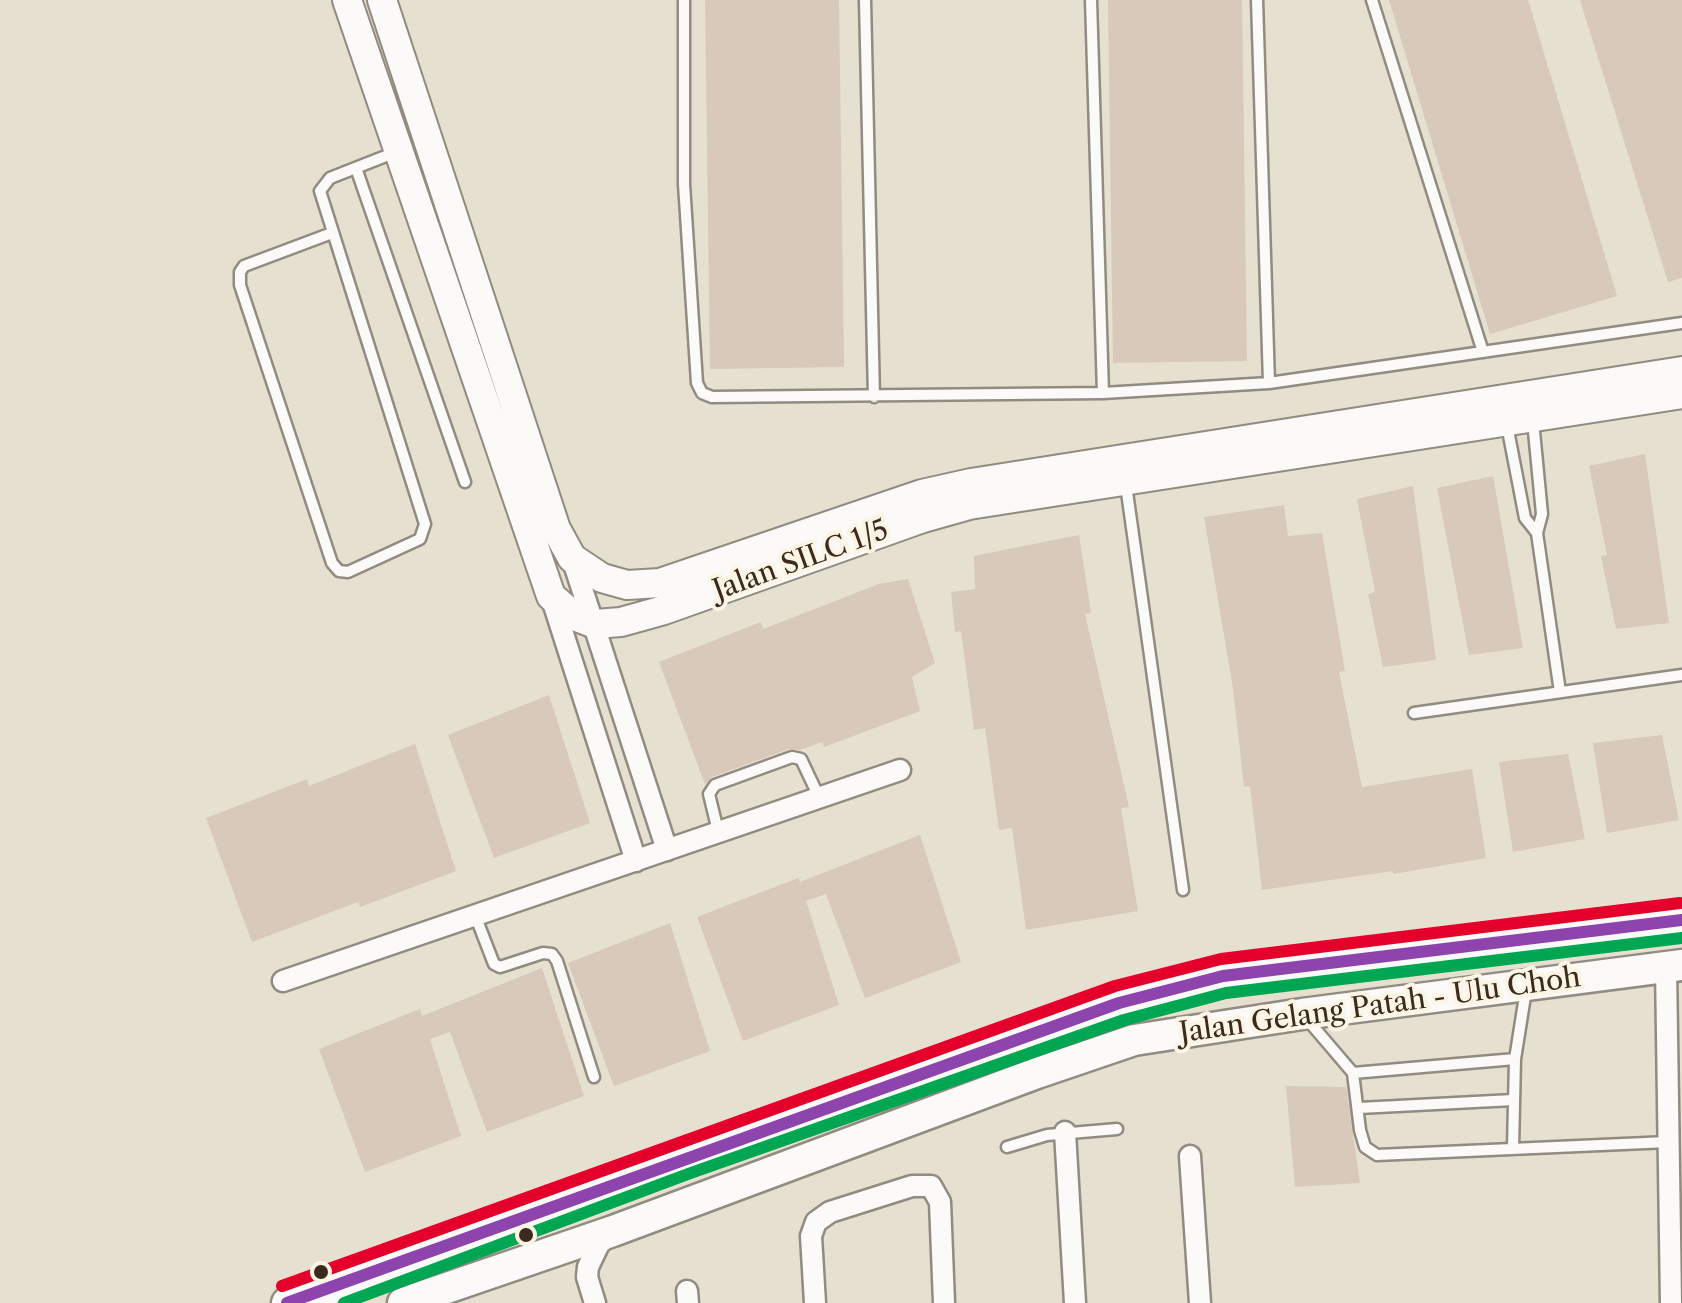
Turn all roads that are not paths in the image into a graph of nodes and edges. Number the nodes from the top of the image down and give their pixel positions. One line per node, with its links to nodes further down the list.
1 (347, 0): 8 (street)
2 (382, 0): 22 (street)
3 (684, 0): 17 (lane)
4 (865, 0): 17 (lane)
5 (1091, 0): 15 (lane)
6 (1256, 0): 14 (lane)
7 (1372, 0): 12 (lane)
8 (397, 152): 9 (lane); 23 (street)
9 (356, 168): 10 (lane); 20 (lane)
10 (332, 233): 10 (lane)
11 (1682, 322): 12 (lane)
12 (1482, 352): 14 (lane)
13 (1682, 371): 22 (street, Jalan SILC 1/5)
14 (1269, 383): 15 (lane)
15 (1103, 393): 17 (lane)
16 (1682, 394): 18 (street, Jalan SILC 1/5)
17 (874, 397)
18 (1519, 418): 19 (street, Jalan SILC 1/5); 21 (lane); 21 (lane)
19 (1125, 480): 24 (street, Jalan SILC 1/5); 35 (lane)
20 (465, 482)
21 (1537, 532): 26 (lane)
22 (572, 558): 24 (street)
23 (551, 596): 24 (street); 29 (street)
24 (596, 624): 28 (street)
25 (1682, 675): 26 (lane)
26 (1560, 692): 27 (lane)
27 (1414, 713)
28 (637, 756): 29 (street); 33 (street)
29 (606, 766): 34 (street)
30 (900, 770): 31 (street)
31 (819, 798): 32 (street); 32 (lane)
32 (719, 832): 33 (street)
33 (666, 850): 34 (street)
34 (636, 861): 36 (street)
35 (1183, 890)
36 (475, 916): 39 (street); 44 (lane)
37 (1682, 920): 56 (main road, Jalan Gelang Patah - Ulu Choh)
38 (1674, 966): 40 (main road, Jalan Gelang Patah - Ulu Choh); 49 (street)
39 (283, 982)
40 (1526, 984): 41 (main road, Jalan Gelang Patah - Ulu Choh); 42 (lane)
41 (1302, 1014): 43 (lane); 53 (main road, Jalan Gelang Patah - Ulu Choh)
42 (1515, 1059): 43 (lane); 45 (lane)
43 (1353, 1073): 46 (lane)
44 (594, 1077)
45 (1513, 1100): 46 (lane); 51 (lane)
46 (1359, 1108): 51 (lane)
47 (1117, 1129): 48 (lane)
48 (1066, 1132): 50 (lane); 61 (street)
49 (1669, 1142): 51 (lane); 63 (street)
50 (1007, 1147)
51 (1513, 1148)
52 (1190, 1156): 62 (street)
53 (613, 1231): 54 (main road, Jalan Gelang Patah - Ulu Choh); 55 (street)
54 (532, 1258): 55 (street); 57 (main road, Jalan Gelang Patah - Ulu Choh)
55 (587, 1277): 58 (street)
56 (287, 1303)
57 (403, 1303)
58 (595, 1303)
59 (814, 1303): 60 (street)
60 (944, 1303)
61 (1074, 1303)
62 (1200, 1303)
63 (1671, 1303)

